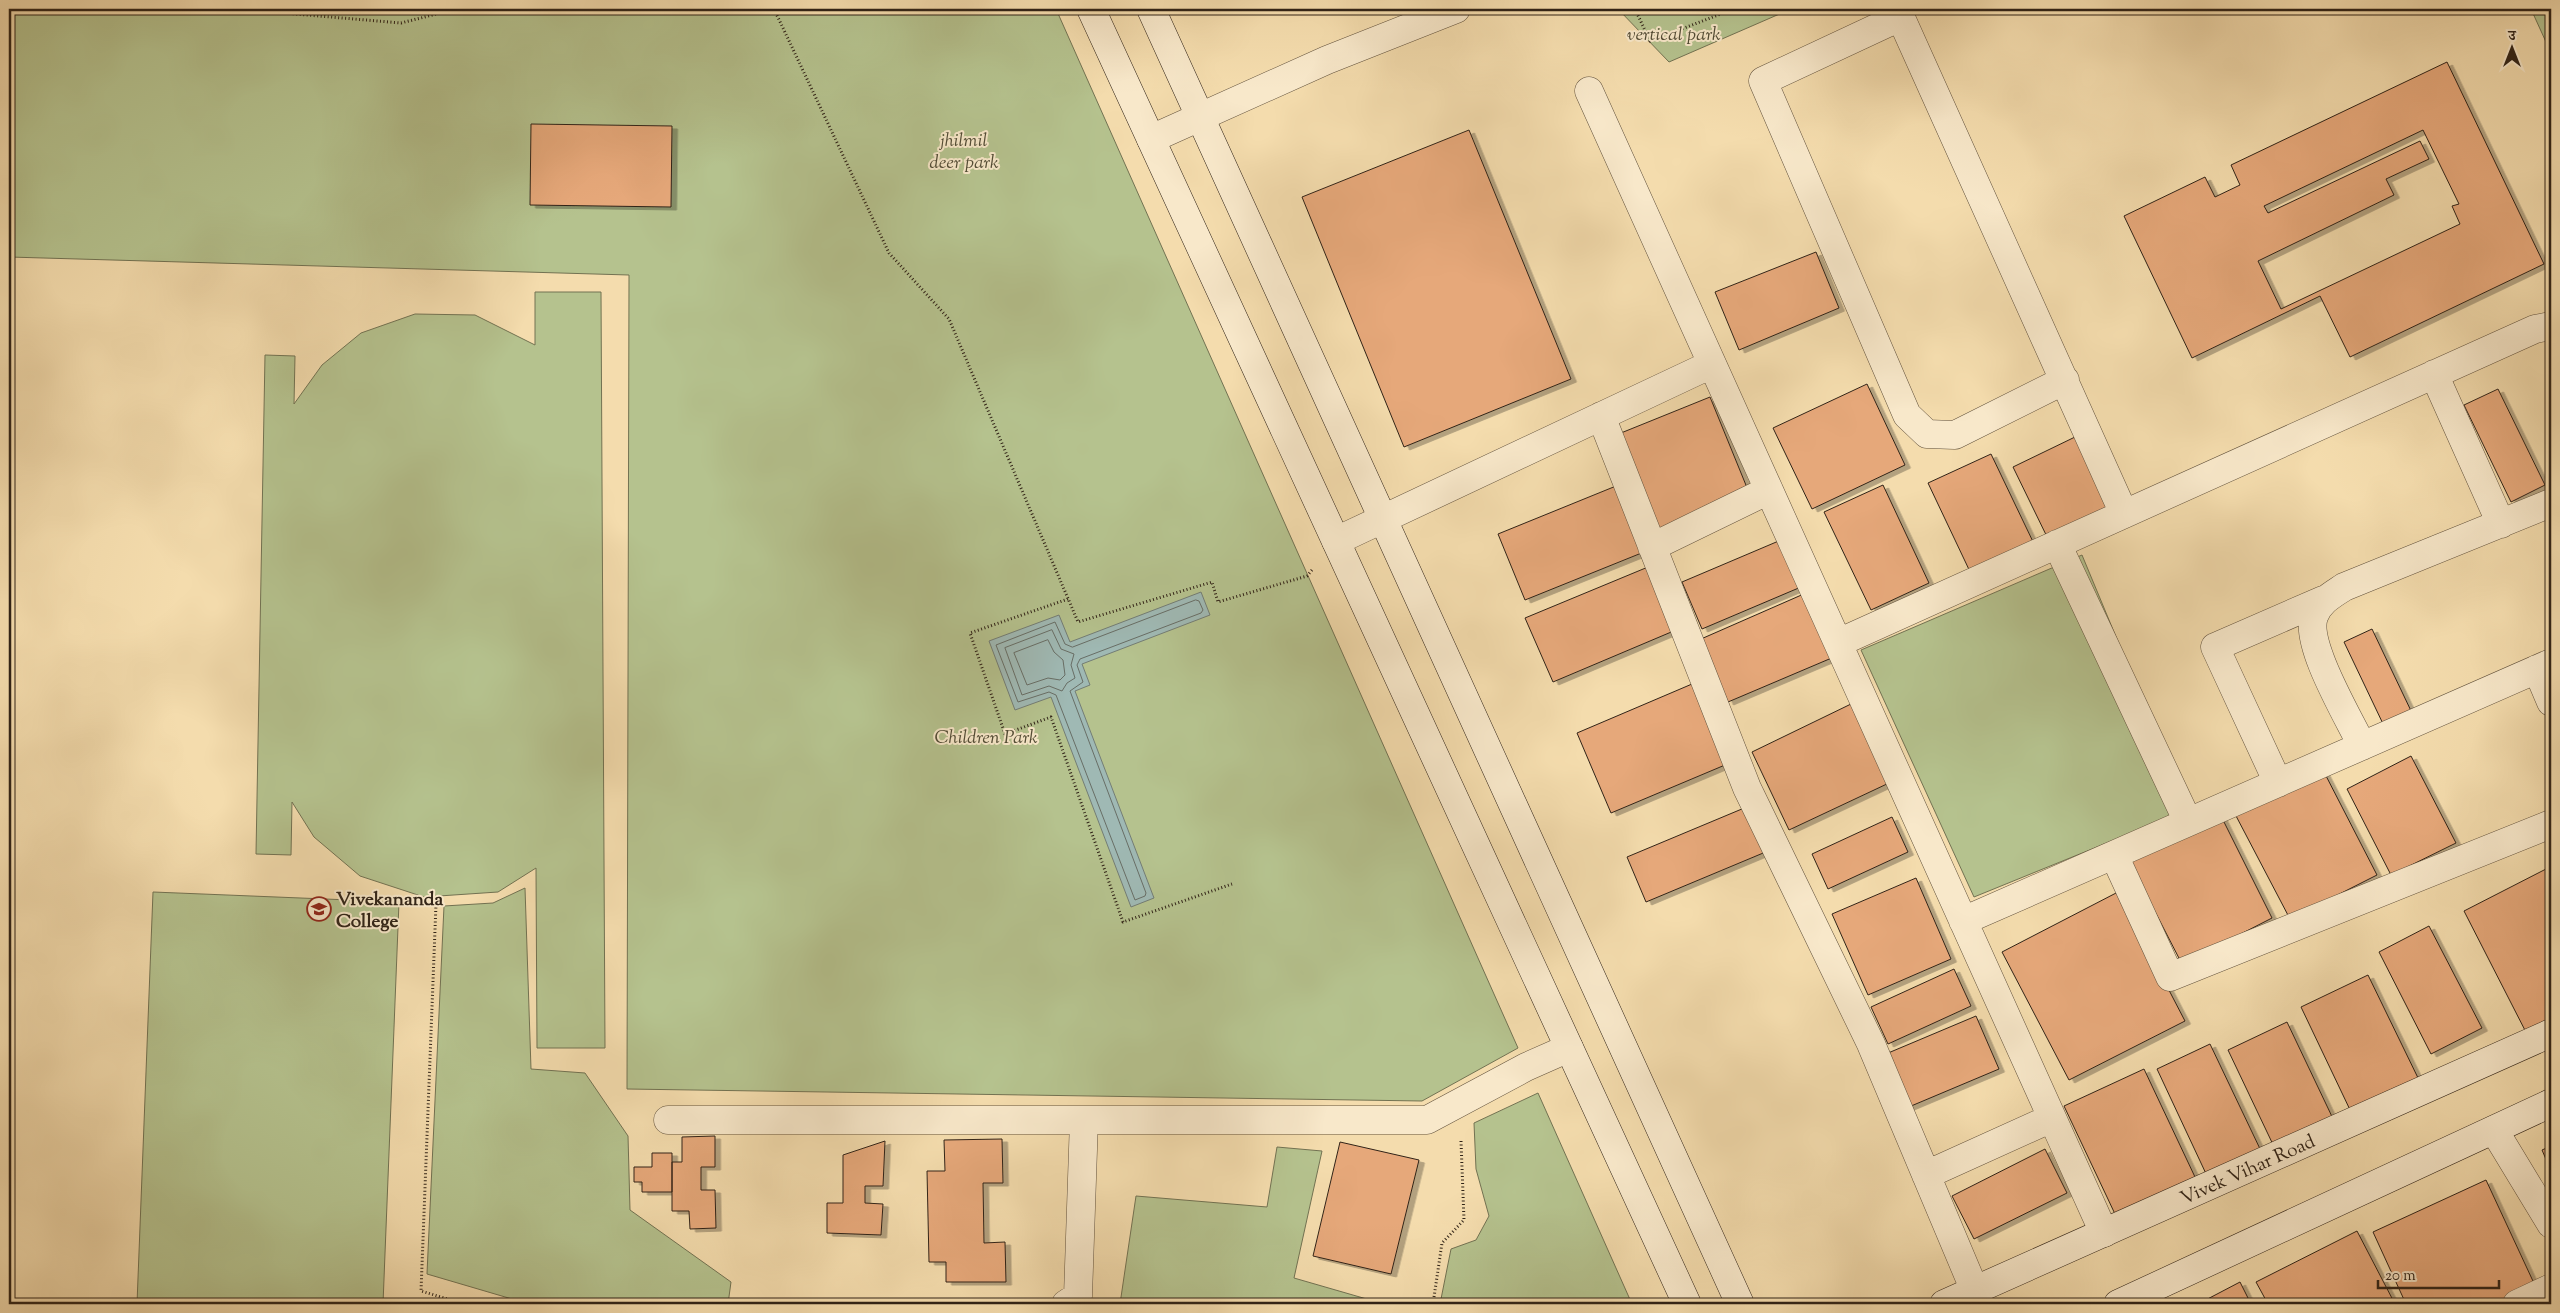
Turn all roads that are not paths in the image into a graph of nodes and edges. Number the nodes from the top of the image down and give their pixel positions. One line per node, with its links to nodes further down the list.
1 (1091, 9): 7 (street)
2 (1152, 9): 6 (street)
3 (1456, 9): 6 (street)
4 (1898, 13): 11 (street); 11 (street)
5 (1589, 91): 9 (street)
6 (1200, 117): 7 (street); 16 (street)
7 (1150, 139): 18 (street)
8 (2551, 326): 10 (street)
9 (1712, 364): 12 (street); 13 (street)
10 (2434, 374): 15 (street); 17 (street)
11 (2065, 380): 15 (street)
12 (1601, 416): 16 (street); 20 (street)
13 (1769, 490): 20 (street); 22 (street)
14 (2551, 503): 17 (street)
15 (2124, 514): 19 (street)
16 (1383, 518): 18 (street); 45 (street)
17 (2501, 524): 21 (street)
18 (1336, 540): 32 (street)
19 (2057, 544): 22 (street); 27 (street)
20 (1652, 547): 38 (street)
21 (2323, 600): 25 (street); 26 (street)
22 (1838, 643): 30 (street)
23 (2544, 666): 24 (street); 25 (street)
24 (2551, 702)
25 (2362, 746): 26 (street)
26 (2278, 783): 27 (street)
27 (2188, 822): 29 (street)
28 (2551, 824): 29 (street)
29 (2114, 855): 30 (street)
30 (1963, 921): 34 (street)
31 (2551, 1033): 40 (street, Vivek Vihar Road)
32 (1569, 1048): 36 (street); 44 (street)
33 (2551, 1103): 37 (street)
34 (2052, 1118): 38 (street); 40 (street)
35 (668, 1120): 36 (street)
36 (1084, 1120): 43 (street)
37 (2494, 1130): 39 (street); 47 (street)
38 (1926, 1175): 42 (street)
39 (2551, 1224)
40 (2104, 1233): 42 (street, Vivek Vihar Road)
41 (2551, 1288): 48 (street)
42 (1975, 1290): 46 (street, Vivek Vihar Road)
43 (1066, 1304)
44 (1687, 1304)
45 (1740, 1304)
46 (1944, 1304)
47 (2118, 1304)
48 (2517, 1304)

